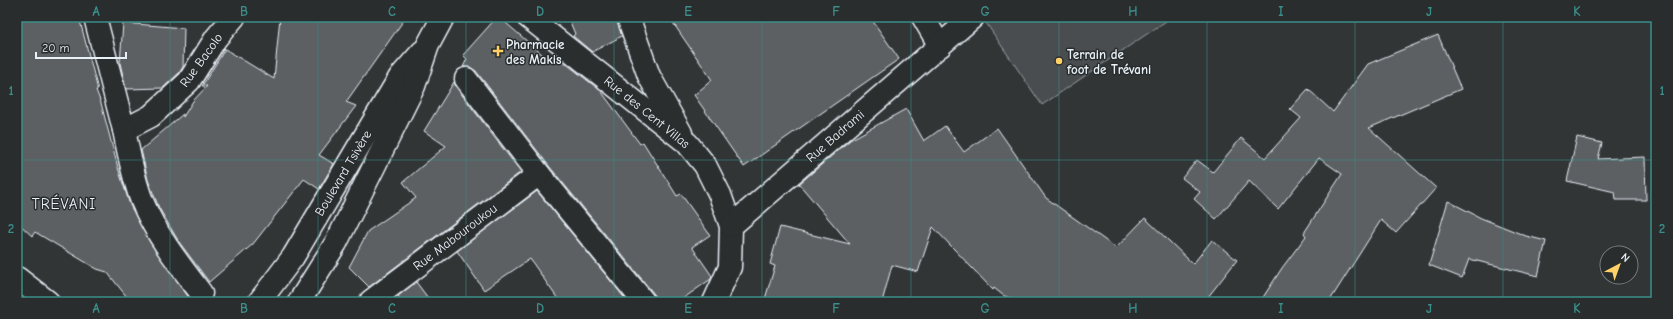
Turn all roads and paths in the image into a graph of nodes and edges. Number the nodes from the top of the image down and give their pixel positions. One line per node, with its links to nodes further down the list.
1 (95, 17): 11 (street)
2 (234, 17): 11 (street, Rue Bacolo)
3 (442, 17): 8 (street, Boulevard Tsivère)
4 (528, 17): 12 (street, Rue des Cent Villas)
5 (628, 17): 12 (street)
6 (923, 17): 9 (street)
7 (973, 17): 9 (street, Rue Badrami)
8 (428, 45): 19 (street, Boulevard Tsivère); 20 (street, Boulevard Tsivère)
9 (940, 46): 14 (street, Rue Badrami)
10 (466, 80): 13 (street)
11 (124, 130): 16 (street)
12 (686, 143): 14 (street, Rue des Cent Villas)
13 (539, 174): 17 (street, Rue Mabouroukou); 21 (street)
14 (731, 226): 22 (street, Rue des Cent Villas)
15 (17, 278): 18 (street)
16 (201, 294)
17 (371, 301)
18 (48, 302)
19 (259, 302)
20 (299, 302)
21 (644, 302)
22 (714, 302)

